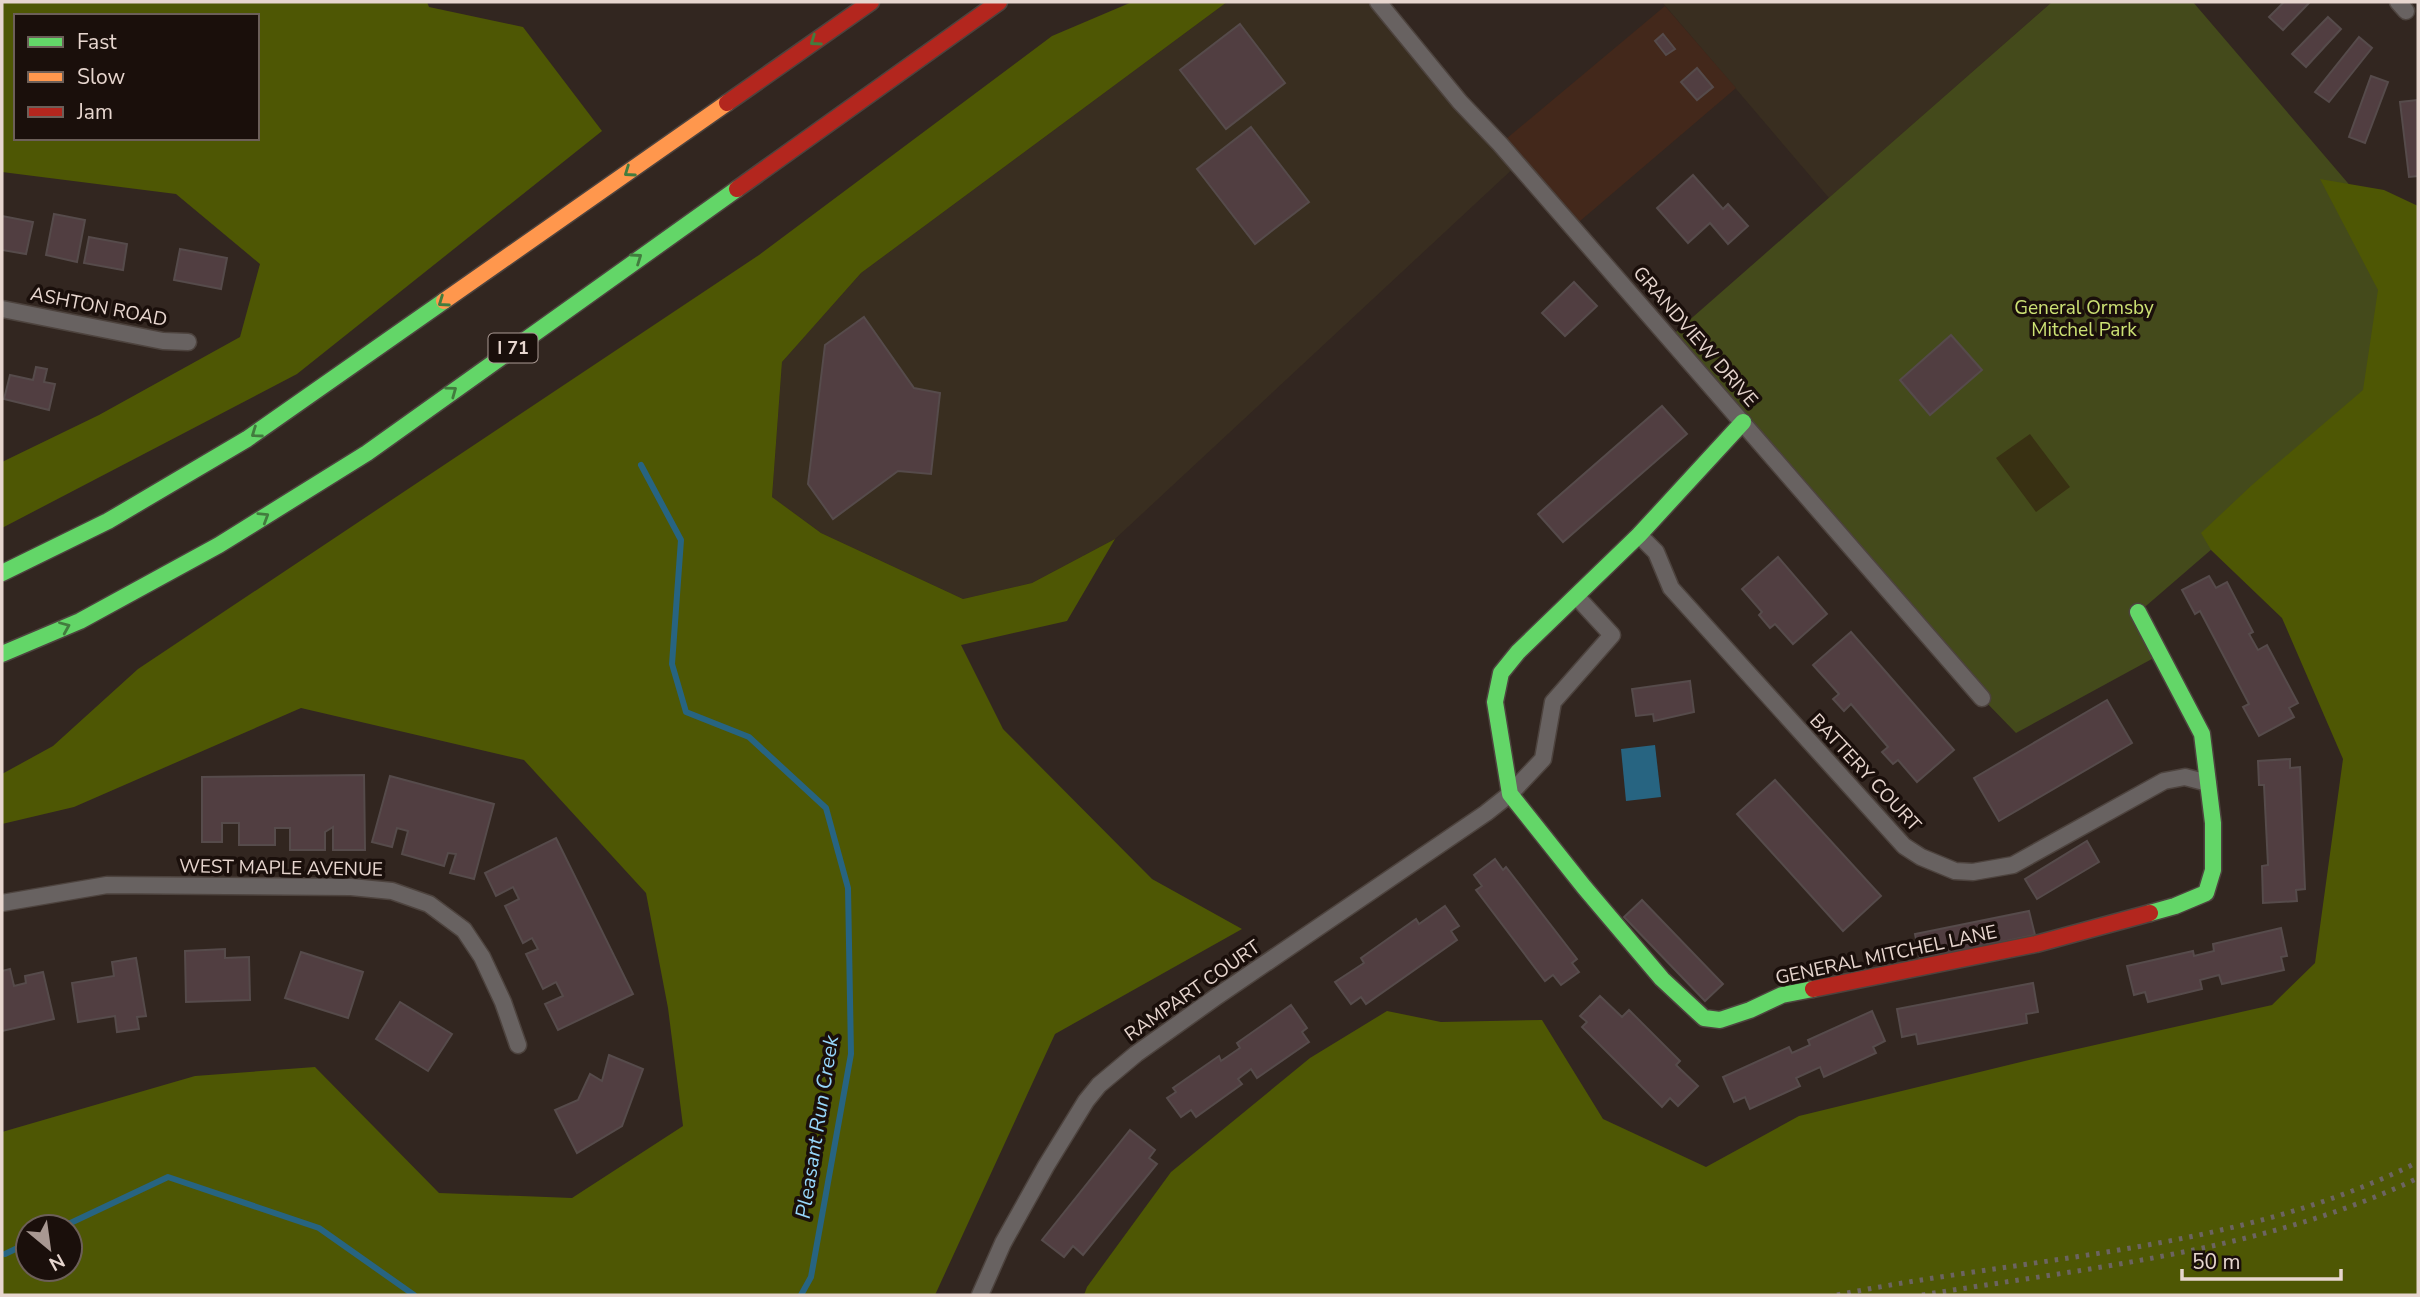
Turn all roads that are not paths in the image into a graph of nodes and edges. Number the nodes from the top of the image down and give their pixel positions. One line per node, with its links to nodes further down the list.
1 (871, 2): 8 (main road, one-way to 8)
2 (999, 2): 11 (main road, I 71, one-way to 2)
3 (1378, 2): 6 (street, GRANDVIEW DRIVE)
4 (2, 309): 5 (street, ASHTON ROAD)
5 (188, 342)
6 (1743, 422): 7 (main road, GENERAL MITCHEL LANE); 12 (street, GRANDVIEW DRIVE)
7 (1639, 535): 9 (main road, GENERAL MITCHEL LANE); 13 (street, BATTERY COURT)
8 (2, 573)
9 (1577, 597): 14 (main road, GENERAL MITCHEL LANE); 14 (street, RAMPART COURT)
10 (2138, 612): 13 (main road, GENERAL MITCHEL LANE)
11 (2, 654)
12 (1982, 698)
13 (2208, 783): 14 (main road, GENERAL MITCHEL LANE)
14 (1510, 794): 17 (street, RAMPART COURT)
15 (2, 903): 16 (street, WEST MAPLE AVENUE)
16 (518, 1045)
17 (980, 1295)

